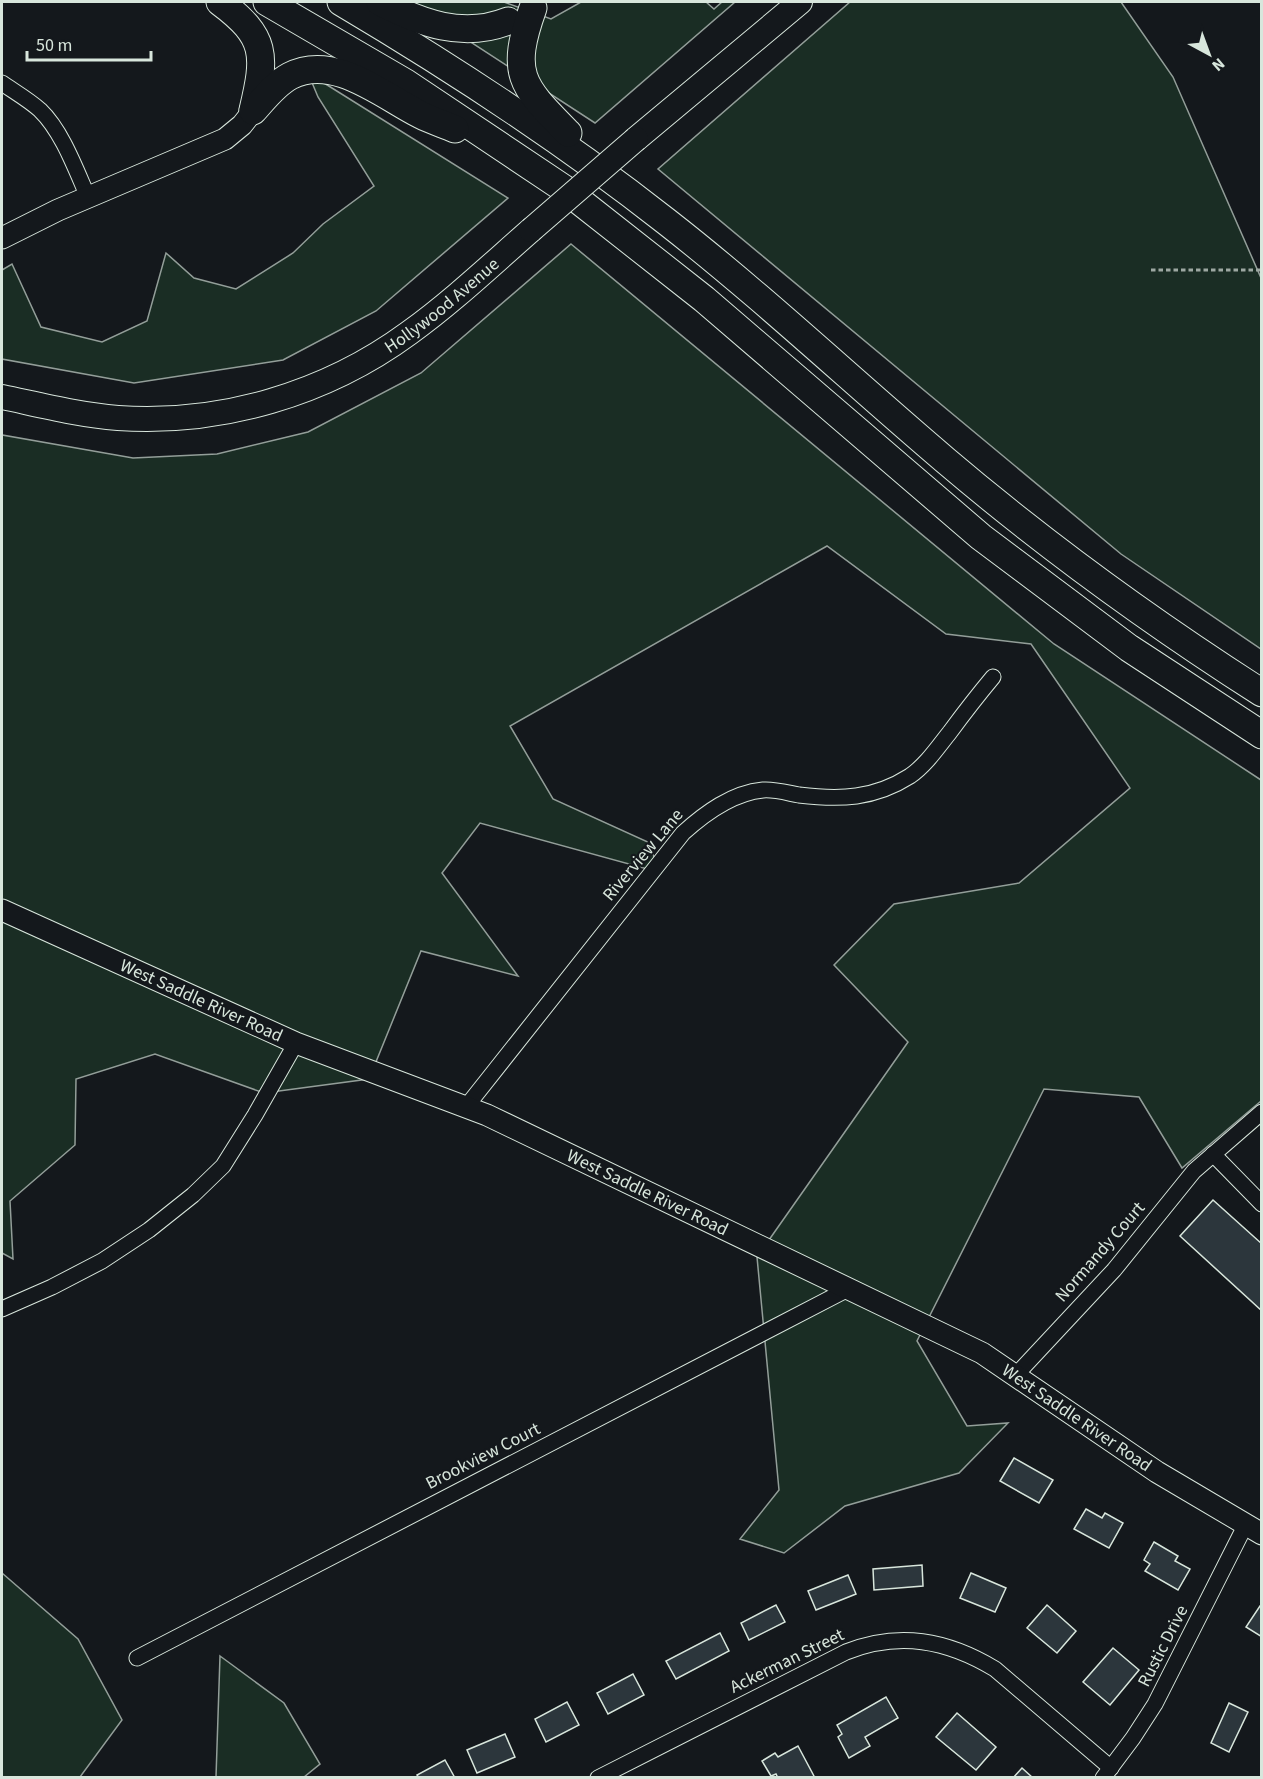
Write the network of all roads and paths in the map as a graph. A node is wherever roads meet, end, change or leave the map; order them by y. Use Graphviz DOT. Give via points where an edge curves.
graph roads {
  1 [pos="220,2"];
  2 [pos="267,2"];
  3 [pos="341,2"];
  4 [pos="380,2"];
  5 [pos="800,2"];
  6 [pos="539,5"];
  7 [pos="508,21"];
  8 [pos="2,83"];
  9 [pos="253,111"];
  10 [pos="511,152"];
  11 [pos="620,185"];
  12 [pos="88,197"];
  13 [pos="2,238"];
  14 [pos="1151,270"];
  15 [pos="1262,270"];
  16 [pos="2,397"];
  17 [pos="993,677"];
  18 [pos="1262,693"];
  19 [pos="1262,735"];
  20 [pos="2,910"];
  21 [pos="297,1042"];
  22 [pos="466,1107"];
  23 [pos="1262,1112"];
  24 [pos="1213,1154"];
  25 [pos="1262,1204"];
  26 [pos="848,1289"];
  27 [pos="2,1309"];
  28 [pos="1016,1376"];
  29 [pos="1254,1529"];
  30 [pos="137,1658"];
  31 [pos="1107,1773"];
  32 [pos="598,1778"];
  1 -- 9 [label="highway" via="248,26 258,42 262,69"];
  2 -- 10 [label="highway" via="406,83"];
  3 -- 11 [label="highway" via="479,87"];
  4 -- 7 [label="highway" via="441,27 484,28"];
  5 -- 16 [label="main road, Hollywood Avenue, bridge" via="432,315 385,350 332,378 273,401 215,414 151,419 88,415"];
  6 -- 7 [label="street"];
  6 -- 11 [label="highway" via="521,48 525,83 540,105"];
  8 -- 12 [label="street" via="33,104 51,124"];
  9 -- 10 [label="highway" via="291,76 310,70 335,72 421,115"];
  9 -- 12 [label="street" via="225,139"];
  10 -- 19 [label="highway" via="658,261 981,537 1129,648"];
  11 -- 18 [label="highway" via="724,268 1029,529 1161,627"];
  12 -- 13 [label="street"];
  14 -- 15 [label="path"];
  17 -- 22 [label="street, Riverview Lane" via="911,775 874,794 827,798 764,790 738,796 701,817 683,833"];
  20 -- 21 [label="street, West Saddle River Road"];
  21 -- 22 [label="street, West Saddle River Road"];
  21 -- 27 [label="street" via="223,1166 193,1195 102,1261"];
  22 -- 26 [label="street, West Saddle River Road"];
  23 -- 24 [label="street, Normandy Court"];
  24 -- 25 [label="street"];
  24 -- 28 [label="street, Normandy Court"];
  26 -- 28 [label="street, West Saddle River Road" via="982,1353"];
  26 -- 30 [label="street, Brookview Court"];
  28 -- 29 [label="street, West Saddle River Road" via="1157,1472"];
  29 -- 31 [label="street, Rustic Drive" via="1155,1704"];
  31 -- 32 [label="street, Ackerman Street" via="995,1669 952,1647 905,1640 879,1642 846,1652"];
}
